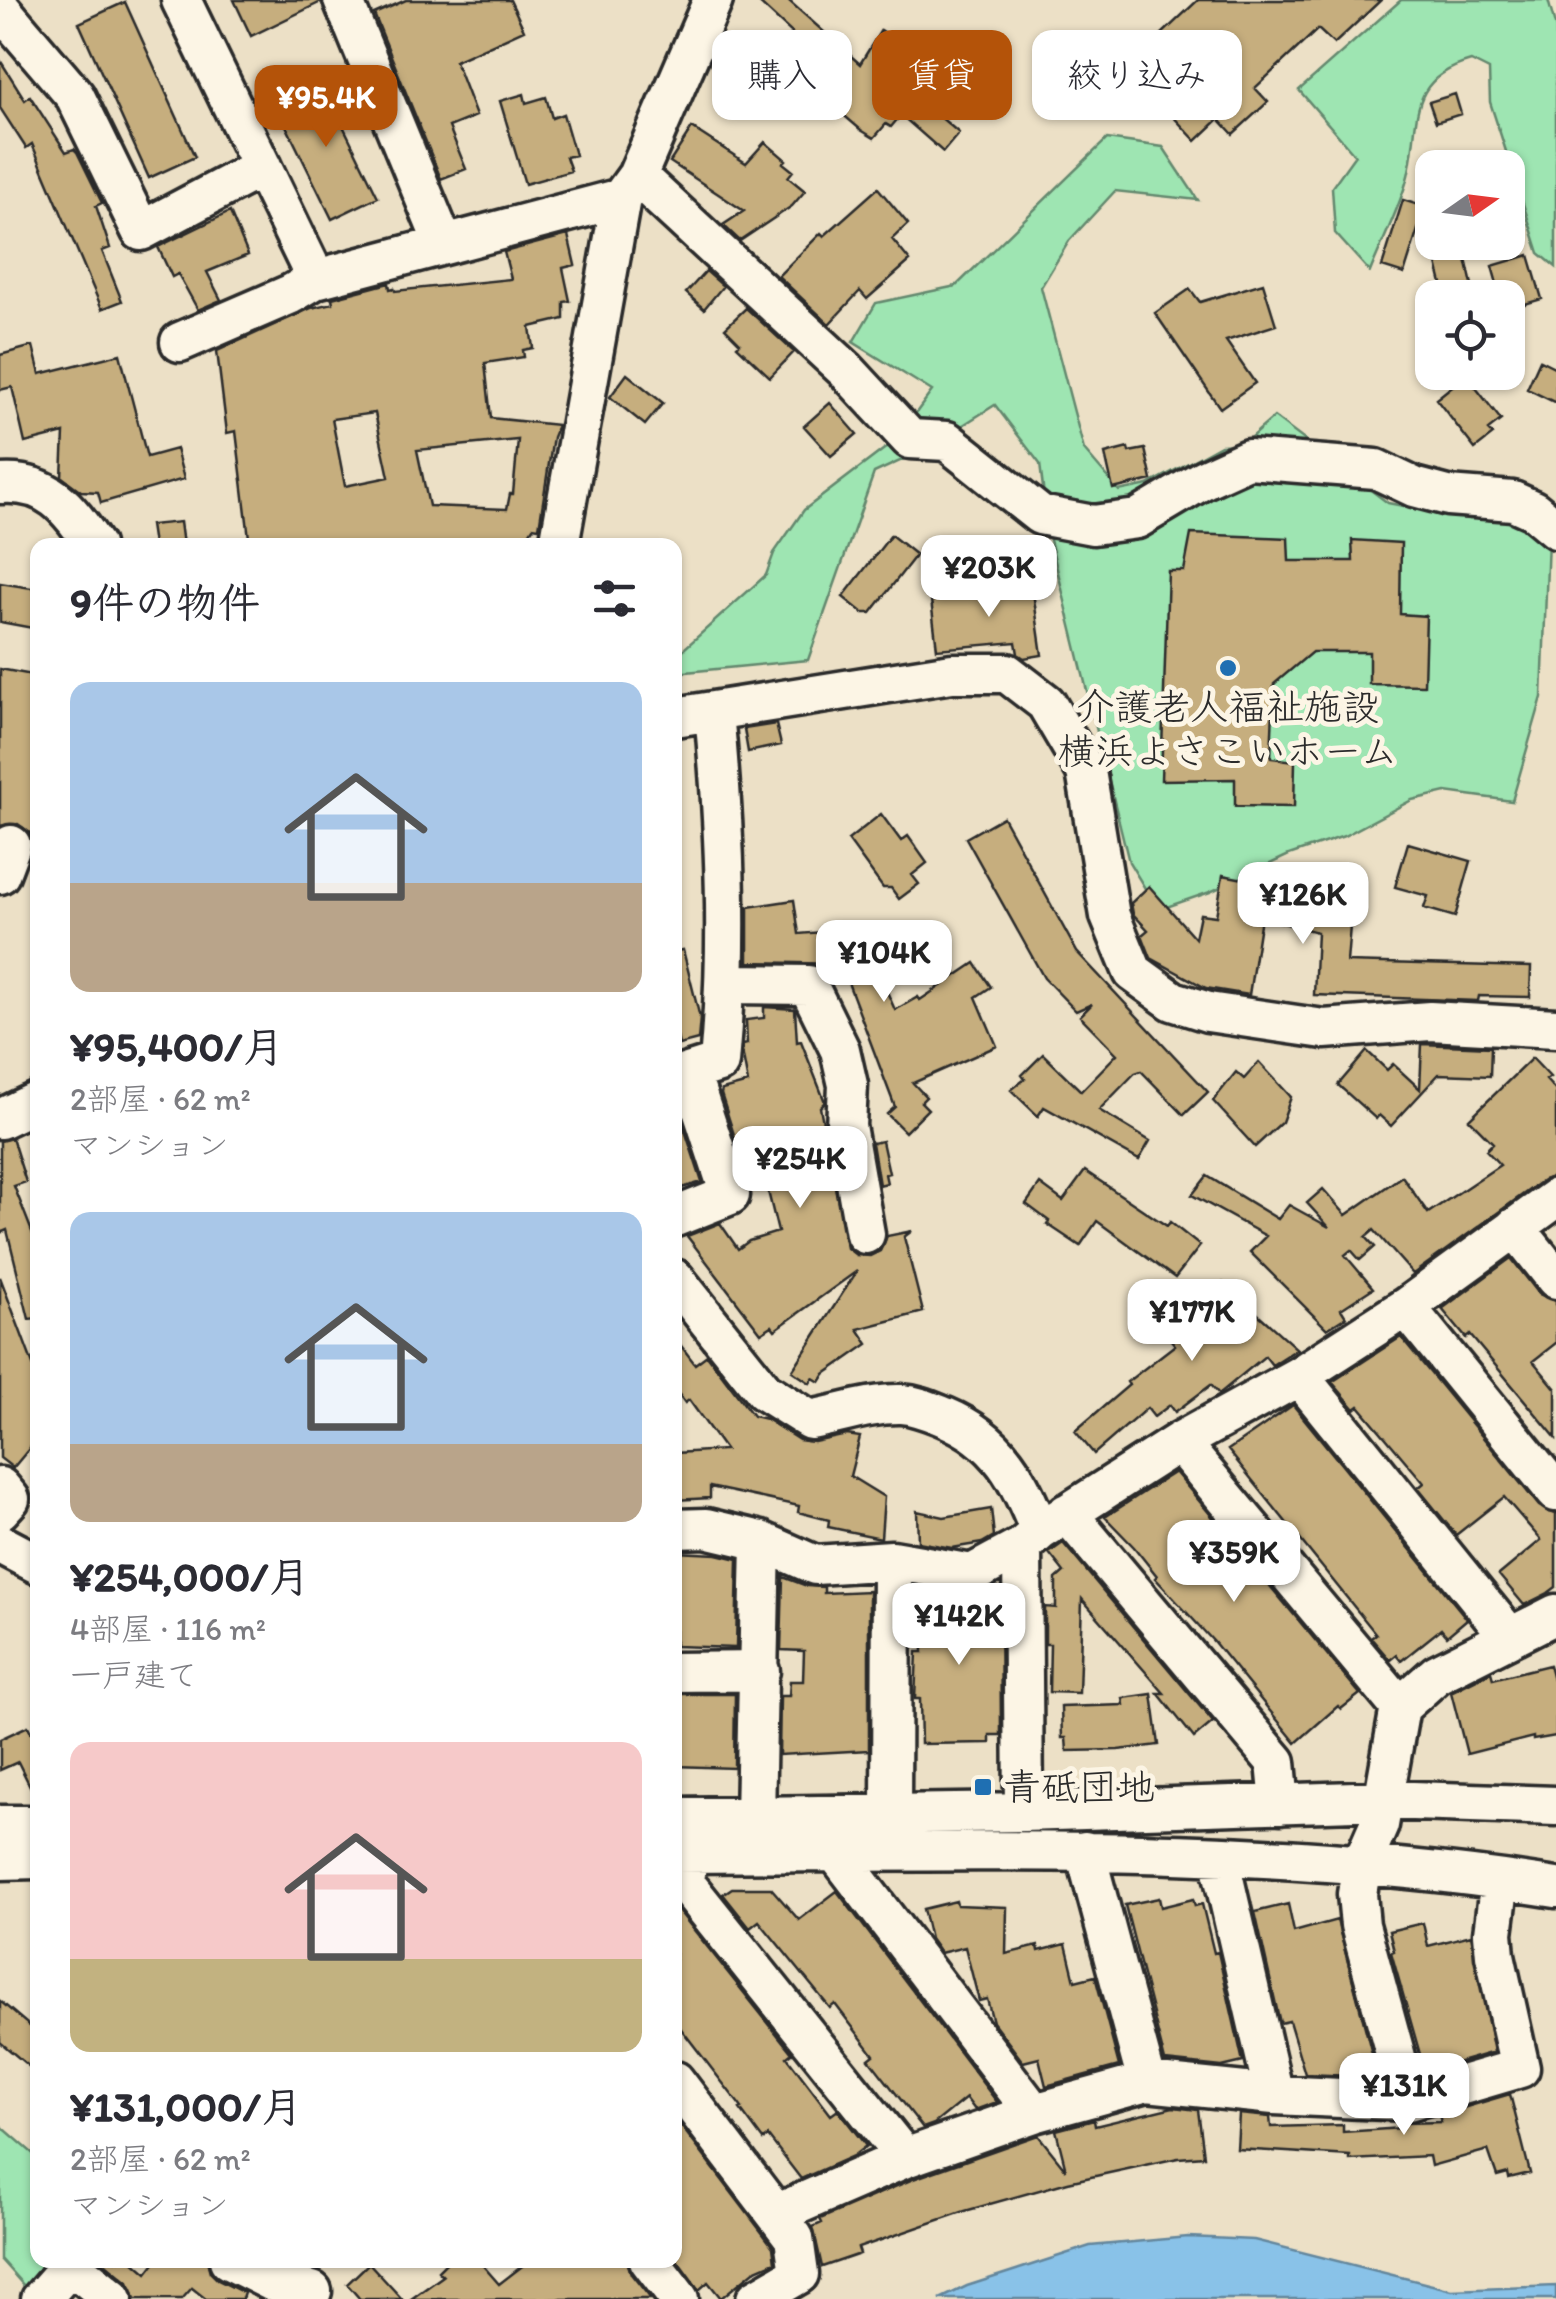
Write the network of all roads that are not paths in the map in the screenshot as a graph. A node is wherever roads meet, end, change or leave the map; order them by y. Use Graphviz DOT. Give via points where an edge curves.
graph roads {
  1 [pos="181,0"];
  2 [pos="343,0"];
  3 [pos="713,0"];
  4 [pos="0,8"];
  5 [pos="262,168"];
  6 [pos="629,187"];
  7 [pos="444,245"];
  8 [pos="316,279"];
  9 [pos="180,342"];
  10 [pos="0,484"];
  11 [pos="1556,529"];
  12 [pos="89,538"];
  13 [pos="559,538"];
  14 [pos="714,712"];
  15 [pos="682,716"];
  16 [pos="727,984"];
  17 [pos="1556,1028"];
  18 [pos="682,1075"];
  19 [pos="30,1105"];
  20 [pos="0,1119"];
  21 [pos="1556,1198"];
  22 [pos="682,1214"];
  23 [pos="1515,1228"];
  24 [pos="865,1234"];
  25 [pos="1556,1279"];
  26 [pos="682,1287"];
  27 [pos="1406,1308"];
  28 [pos="1299,1376"];
  29 [pos="1178,1442"];
  30 [pos="0,1487"];
  31 [pos="1556,1492"];
  32 [pos="0,1510"];
  33 [pos="682,1529"];
  34 [pos="1043,1530"];
  35 [pos="761,1540"];
  36 [pos="0,1544"];
  37 [pos="30,1560"];
  38 [pos="892,1560"];
  39 [pos="1556,1614"];
  40 [pos="1510,1636"];
  41 [pos="682,1672"];
  42 [pos="760,1672"];
  43 [pos="1400,1707"];
  44 [pos="1384,1800"];
  45 [pos="1280,1804"];
  46 [pos="1556,1806"];
  47 [pos="1024,1812"];
  48 [pos="891,1813"];
  49 [pos="755,1816"];
  50 [pos="682,1817"];
  51 [pos="0,1825"];
  52 [pos="30,1825"];
  53 [pos="834,1850"];
  54 [pos="1085,1851"];
  55 [pos="682,1853"];
  56 [pos="1219,1858"];
  57 [pos="0,1860"];
  58 [pos="30,1860"];
  59 [pos="682,1860"];
  60 [pos="1362,1864"];
  61 [pos="1500,1880"];
  62 [pos="1556,1888"];
  63 [pos="1147,2082"];
  64 [pos="682,2090"];
  65 [pos="1274,2095"];
  66 [pos="1408,2101"];
  67 [pos="1034,2113"];
  68 [pos="905,2158"];
  69 [pos="776,2214"];
  70 [pos="69,2268"];
  71 [pos="79,2268"];
  72 [pos="258,2268"];
  73 [pos="655,2268"];
  74 [pos="298,2279"];
  75 [pos="41,2299"];
  76 [pos="113,2299"];
  77 [pos="680,2299"];
  78 [pos="756,2299"];
  1 -- 5 [label="street"];
  2 -- 7 [label="street"];
  3 -- 6 [label="street"];
  4 -- 5 [label="street" via="75,96 142,232"];
  5 -- 8 [label="street"];
  6 -- 7 [label="street"];
  6 -- 11 [label="street" via="846,370 910,440 947,441 1040,515 1093,525 1137,519 1248,459 1376,469 1448,496 1513,501"];
  6 -- 13 [label="street"];
  7 -- 8 [label="street"];
  8 -- 9 [label="street"];
  10 -- 12 [label="street" via="41,488"];
  14 -- 15 [label="street"];
  14 -- 16 [label="street" via="726,845"];
  14 -- 17 [label="street" via="952,672 1007,673 1046,703 1086,771 1110,916 1133,972 1174,1001 1324,1028 1430,1021"];
  16 -- 18 [label="street" via="719,1063"];
  16 -- 24 [label="street" via="808,984 840,1050 848,1085 846,1126"];
  18 -- 22 [label="street" via="730,1194"];
  19 -- 20 [label="street"];
  21 -- 23 [label="street"];
  23 -- 25 [label="street"];
  23 -- 27 [label="street"];
  26 -- 34 [label="street" via="764,1391 810,1420 918,1406 984,1438 1002,1456"];
  27 -- 28 [label="street"];
  27 -- 31 [label="street"];
  28 -- 29 [label="street"];
  28 -- 40 [label="street"];
  29 -- 34 [label="street"];
  29 -- 43 [label="street"];
  30 -- 32 [label="street" via="10,1498"];
  33 -- 35 [label="street"];
  34 -- 38 [label="street" via="972,1574"];
  34 -- 45 [label="street" via="1276,1762"];
  34 -- 47 [label="street"];
  35 -- 38 [label="street" via="815,1564"];
  35 -- 42 [label="street"];
  36 -- 37 [label="street"];
  38 -- 48 [label="street"];
  39 -- 40 [label="street"];
  40 -- 43 [label="street" via="1436,1674"];
  41 -- 42 [label="street"];
  42 -- 49 [label="street"];
  43 -- 44 [label="street"];
  44 -- 45 [label="street"];
  44 -- 46 [label="street"];
  44 -- 60 [label="street"];
  45 -- 47 [label="street"];
  47 -- 48 [label="street"];
  48 -- 49 [label="street"];
  49 -- 50 [label="street"];
  51 -- 52 [label="street"];
  53 -- 54 [label="street"];
  53 -- 55 [label="street"];
  53 -- 67 [label="street"];
  54 -- 56 [label="street"];
  54 -- 63 [label="street"];
  56 -- 60 [label="street"];
  56 -- 65 [label="street"];
  57 -- 58 [label="street"];
  59 -- 68 [label="street" via="685,1883"];
  60 -- 61 [label="street"];
  60 -- 66 [label="street" via="1356,1894 1360,1925"];
  61 -- 62 [label="street"];
  61 -- 66 [label="street" via="1494,1944 1520,2068"];
  63 -- 65 [label="street"];
  63 -- 67 [label="street"];
  64 -- 69 [label="street"];
  65 -- 66 [label="street"];
  67 -- 68 [label="street"];
  68 -- 69 [label="street"];
  69 -- 78 [label="street" via="794,2238 799,2274"];
  70 -- 75 [label="street"];
  71 -- 76 [label="street"];
  72 -- 74 [label="street"];
  73 -- 77 [label="street"];
}
